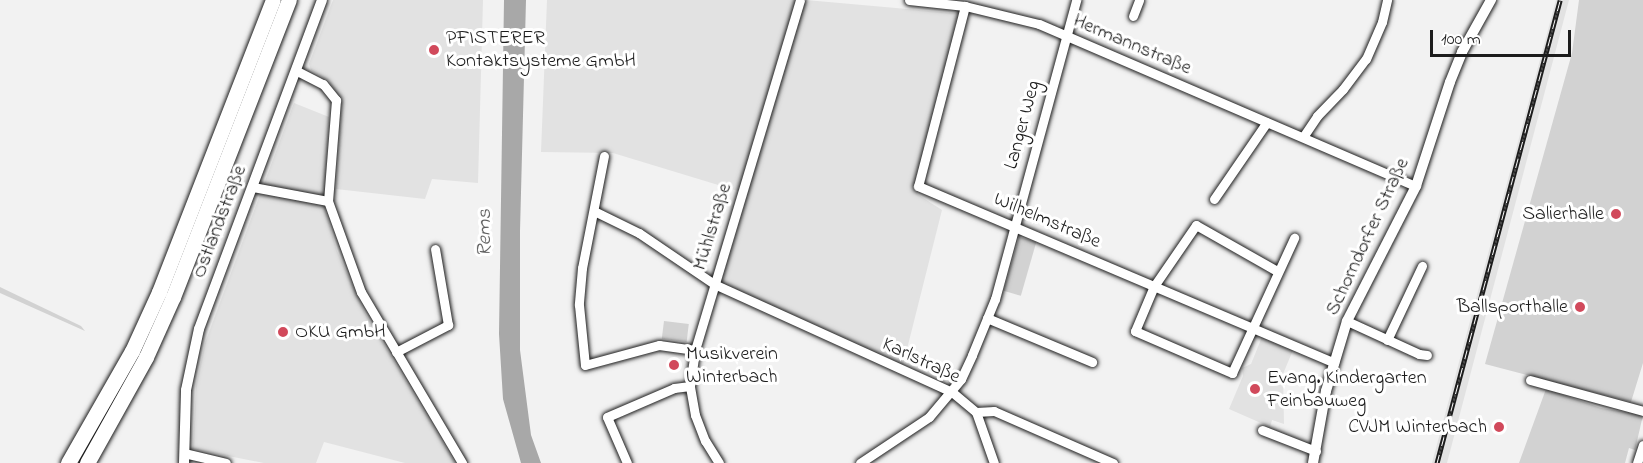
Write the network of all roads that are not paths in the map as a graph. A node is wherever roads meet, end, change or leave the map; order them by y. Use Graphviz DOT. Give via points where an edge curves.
graph roads {
  1 [pos="273,0"];
  2 [pos="289,0"];
  3 [pos="322,0"];
  4 [pos="800,0"];
  5 [pos="909,0"];
  6 [pos="1076,0"];
  7 [pos="1139,0"];
  8 [pos="1387,0"];
  9 [pos="1491,0"];
  10 [pos="965,6"];
  11 [pos="1133,16"];
  12 [pos="1066,37"];
  13 [pos="297,71"];
  14 [pos="1267,122"];
  15 [pos="1303,137"];
  16 [pos="604,156"];
  17 [pos="1416,186"];
  18 [pos="253,187"];
  19 [pos="1214,199"];
  20 [pos="328,201"];
  21 [pos="594,211"];
  22 [pos="1014,227"];
  23 [pos="1294,238"];
  24 [pos="435,249"];
  25 [pos="1422,266"];
  26 [pos="1277,271"];
  27 [pos="714,285"];
  28 [pos="1154,286"];
  29 [pos="987,318"];
  30 [pos="1347,321"];
  31 [pos="1253,329"];
  32 [pos="1387,340"];
  33 [pos="694,350"];
  34 [pos="396,352"];
  35 [pos="1427,355"];
  36 [pos="1092,362"];
  37 [pos="1334,363"];
  38 [pos="1530,380"];
  39 [pos="690,386"];
  40 [pos="951,392"];
  41 [pos="1643,411"];
  42 [pos="976,412"];
  43 [pos="1262,430"];
  44 [pos="1643,445"];
  45 [pos="1316,451"];
  46 [pos="184,458"];
  47 [pos="69,463"];
  48 [pos="87,463"];
  49 [pos="226,463"];
  50 [pos="462,463"];
  51 [pos="627,463"];
  52 [pos="719,463"];
  53 [pos="860,463"];
  54 [pos="994,463"];
  55 [pos="1113,463"];
  56 [pos="1313,463"];
  57 [pos="1637,463"];
  1 -- 47 [label="highway" via="159,292 132,351"];
  2 -- 48 [label="highway" via="173,297 141,366"];
  3 -- 13 [label="street, Ostlandstraße"];
  4 -- 27 [label="street, Mühlstraße"];
  5 -- 10 [label="street, Hermannstraße"];
  6 -- 12 [label="street, Langer Weg"];
  7 -- 11 [label="street"];
  8 -- 15 [label="street" via="1382,22 1365,59"];
  9 -- 17 [label="street, Schorndorfer Straße" via="1462,52"];
  10 -- 12 [label="street, Hermannstraße" via="1039,24"];
  10 -- 22 [label="street, Wilhelmstraße" via="918,186"];
  12 -- 14 [label="street, Hermannstraße"];
  12 -- 22 [label="street, Langer Weg"];
  13 -- 18 [label="street, Ostlandstraße"];
  13 -- 20 [label="street" via="323,84 336,100"];
  14 -- 15 [label="street, Hermannstraße"];
  14 -- 19 [label="street"];
  15 -- 17 [label="street, Hermannstraße"];
  16 -- 21 [label="street"];
  17 -- 30 [label="street, Schorndorfer Straße"];
  18 -- 20 [label="street"];
  18 -- 46 [label="street, Ostlandstraße" via="194,346 185,402"];
  20 -- 34 [label="street" via="361,292"];
  21 -- 27 [label="street, Karlstraße" via="639,233"];
  21 -- 33 [label="street" via="579,305 585,365 659,345"];
  22 -- 28 [label="street, Wilhelmstraße"];
  22 -- 29 [label="street, Langer Weg"];
  23 -- 26 [label="street"];
  24 -- 34 [label="street" via="448,325"];
  25 -- 32 [label="street"];
  26 -- 28 [label="street" via="1196,225"];
  26 -- 31 [label="street"];
  27 -- 33 [label="street, Mühlstraße"];
  27 -- 40 [label="street, Karlstraße"];
  28 -- 31 [label="street, Wilhelmstraße"];
  28 -- 31 [label="street" via="1135,331 1232,372"];
  29 -- 36 [label="street"];
  29 -- 40 [label="street, Langer Weg"];
  30 -- 32 [label="street"];
  30 -- 37 [label="street, Schorndorfer Straße"];
  31 -- 37 [label="street, Wilhelmstraße"];
  32 -- 35 [label="street"];
  33 -- 39 [label="street, Mühlstraße"];
  34 -- 50 [label="street"];
  37 -- 45 [label="street, Schorndorfer Straße"];
  38 -- 41 [label="street"];
  39 -- 51 [label="street" via="674,388 607,417"];
  39 -- 52 [label="street, Mühlstraße" via="695,415"];
  40 -- 42 [label="street, Karlstraße"];
  40 -- 53 [label="street, Langer Weg" via="929,417"];
  42 -- 54 [label="street"];
  42 -- 55 [label="street" via="994,411"];
  43 -- 45 [label="street"];
  44 -- 57 [label="street"];
  45 -- 56 [label="street, Schorndorfer Straße"];
  46 -- 49 [label="street"];
}
